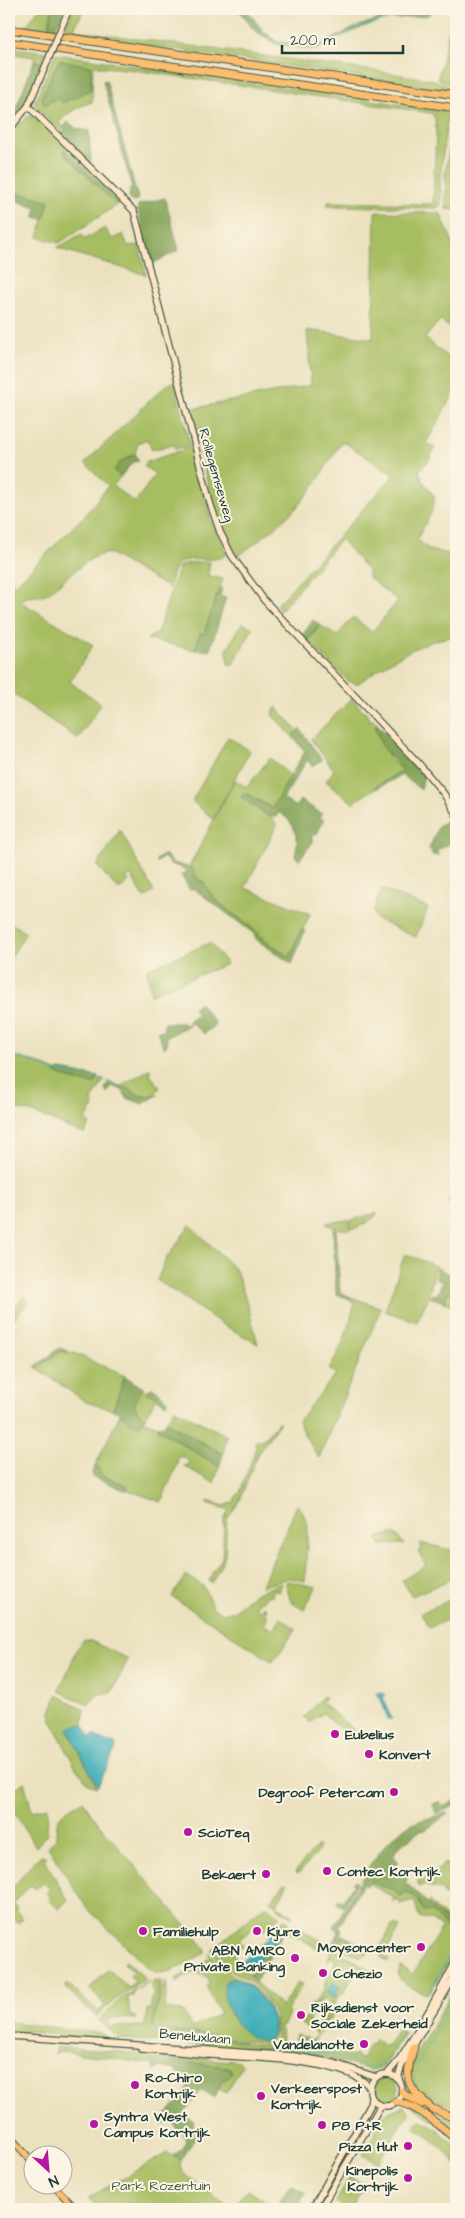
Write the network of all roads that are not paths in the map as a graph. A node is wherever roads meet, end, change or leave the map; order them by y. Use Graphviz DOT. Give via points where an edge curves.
graph roads {
  1 [pos="69,9"];
  2 [pos="9,29"];
  3 [pos="9,42"];
  4 [pos="456,95"];
  5 [pos="28,106"];
  6 [pos="456,108"];
  7 [pos="9,130"];
  8 [pos="456,814"];
  9 [pos="456,1961"];
  10 [pos="456,1974"];
  11 [pos="9,2037"];
  12 [pos="414,2047"];
  13 [pos="386,2074"];
  14 [pos="376,2077"];
  15 [pos="400,2081"];
  16 [pos="370,2088"];
  17 [pos="402,2091"];
  18 [pos="371,2097"];
  19 [pos="396,2102"];
  20 [pos="381,2106"];
  21 [pos="434,2110"];
  22 [pos="456,2118"];
  23 [pos="9,2136"];
  24 [pos="456,2140"];
  25 [pos="22,2150"];
  26 [pos="64,2196"];
  27 [pos="76,2209"];
  28 [pos="312,2209"];
  29 [pos="320,2209"];
  1 -- 5 [label="main road, bridge"];
  2 -- 4 [label="highway"];
  3 -- 6 [label="highway"];
  5 -- 7 [label="main road"];
  5 -- 8 [label="main road, Rollegemseweg" via="134,211 210,502 232,556 264,600 420,765"];
  9 -- 13 [label="main road" via="401,2057"];
  10 -- 12 [label="main road"];
  11 -- 14 [label="main road, Beneluxlaan" via="294,2056 334,2063"];
  11 -- 16 [label="main road, Beneluxlaan" via="292,2061 338,2071"];
  12 -- 15 [label="main road" via="399,2072"];
  12 -- 21 [label="highway" via="408,2068 409,2081 416,2095"];
  13 -- 14 [label="main road"];
  13 -- 15 [label="main road"];
  14 -- 16 [label="main road"];
  15 -- 17 [label="main road"];
  16 -- 18 [label="main road"];
  17 -- 19 [label="main road"];
  17 -- 21 [label="highway"];
  18 -- 20 [label="main road"];
  18 -- 28 [label="main road" via="370,2106"];
  19 -- 20 [label="main road"];
  19 -- 24 [label="highway" via="433,2121"];
  20 -- 29 [label="main road"];
  21 -- 22 [label="highway"];
  23 -- 25 [label="main road"];
  26 -- 27 [label="main road"];
}
